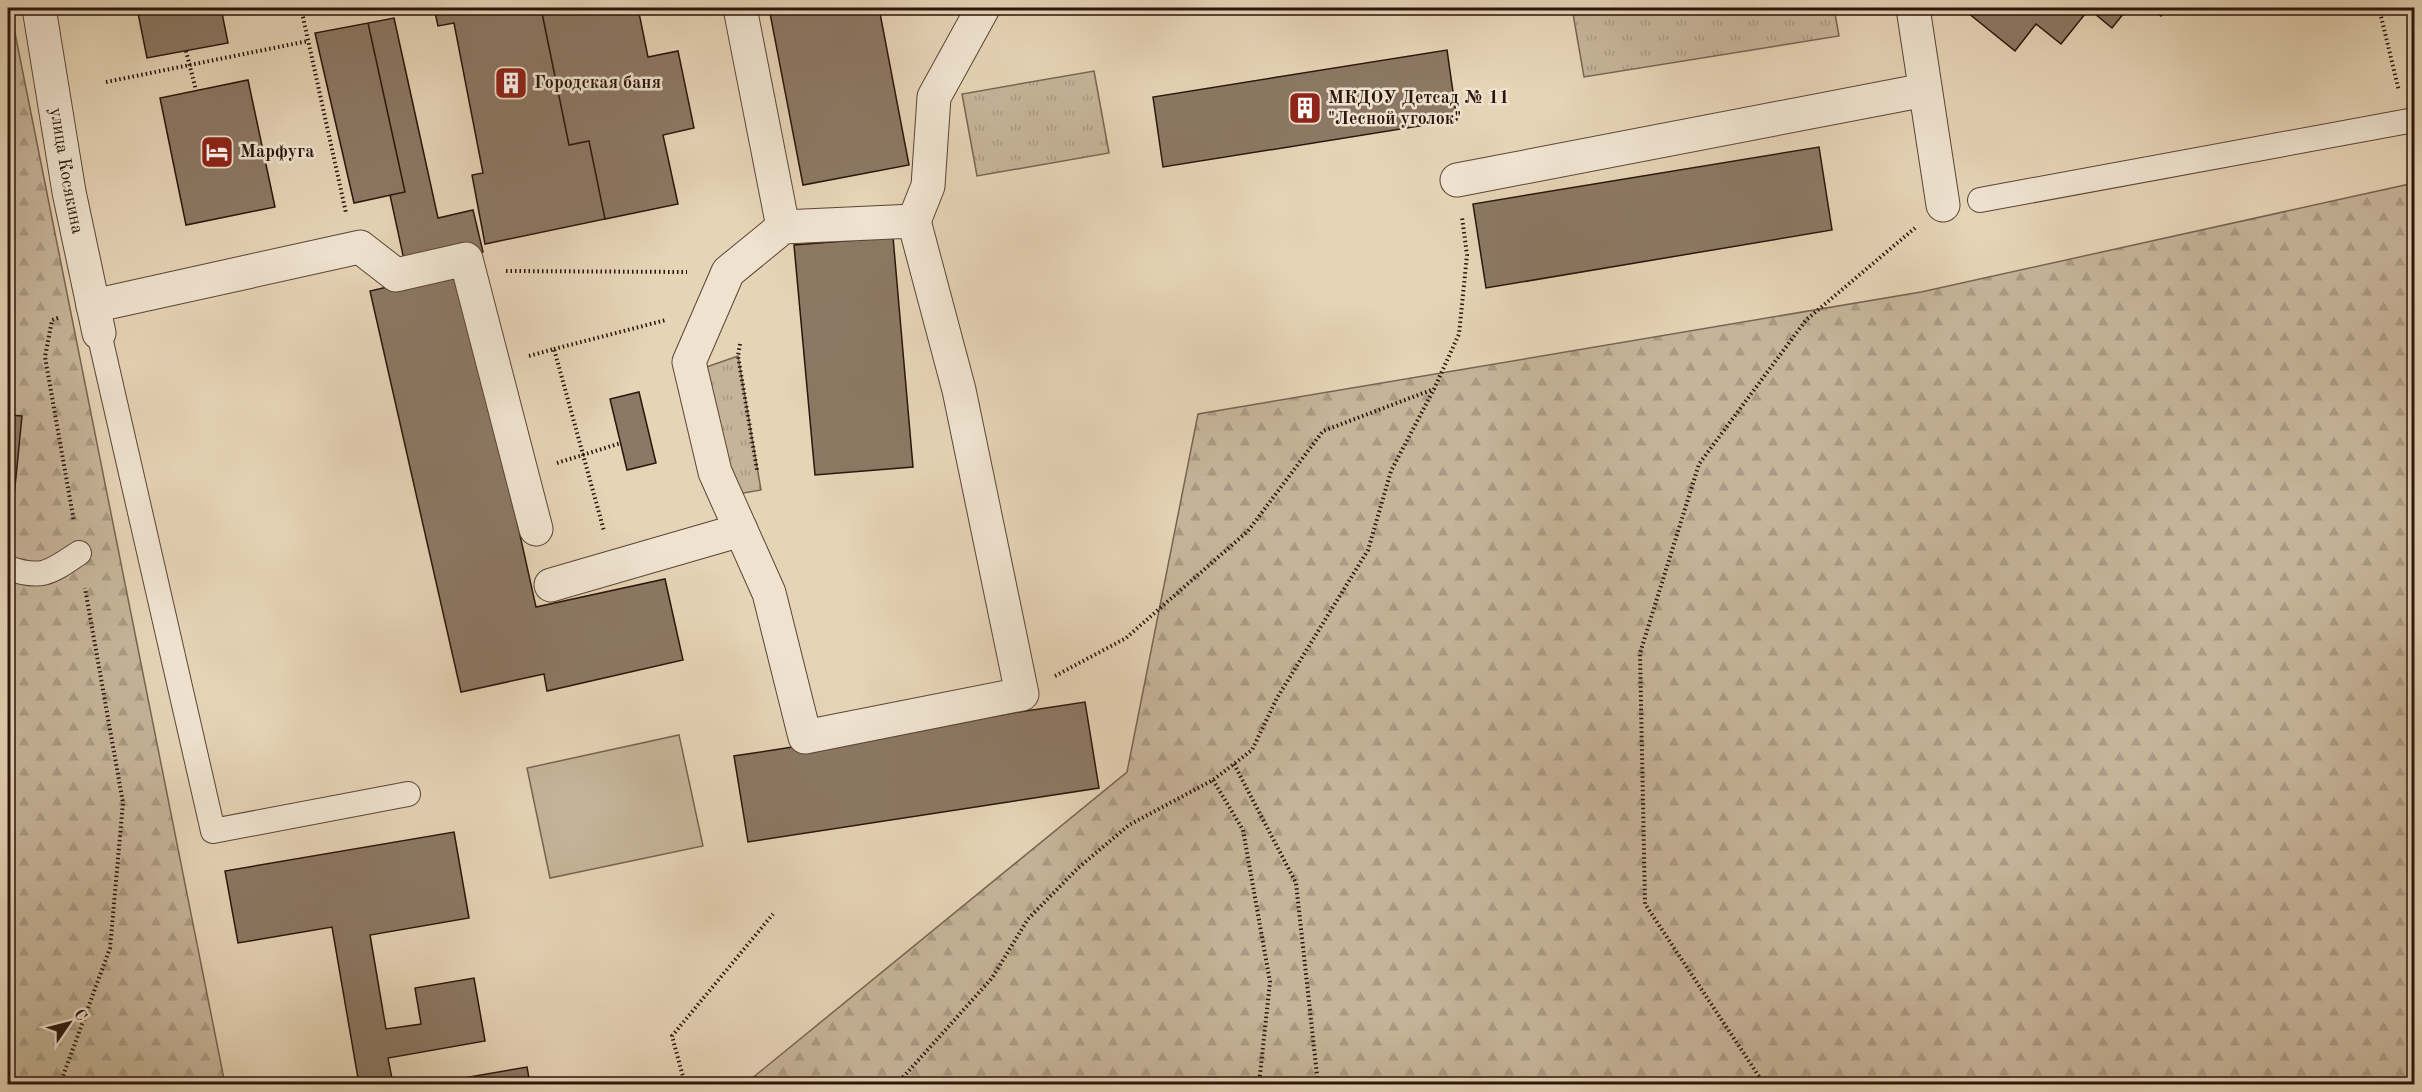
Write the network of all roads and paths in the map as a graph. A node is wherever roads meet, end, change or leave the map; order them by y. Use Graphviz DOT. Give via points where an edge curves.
graph roads {
  1 [pos="39,8"];
  2 [pos="301,8"];
  3 [pos="740,8"];
  4 [pos="983,8"];
  5 [pos="1913,8"];
  6 [pos="2379,8"];
  7 [pos="308,40"];
  8 [pos="186,51"];
  9 [pos="190,64"];
  10 [pos="106,82"];
  11 [pos="196,90"];
  12 [pos="1925,90"];
  13 [pos="2411,121"];
  14 [pos="1457,180"];
  15 [pos="1980,200"];
  16 [pos="1943,205"];
  17 [pos="914,221"];
  18 [pos="783,226"];
  19 [pos="360,247"];
  20 [pos="469,271"];
  21 [pos="728,272"];
  22 [pos="712,308"];
  23 [pos="96,319"];
  24 [pos="52,320"];
  25 [pos="742,334"];
  26 [pos="554,349"];
  27 [pos="522,358"];
  28 [pos="1434,389"];
  29 [pos="621,443"];
  30 [pos="582,455"];
  31 [pos="552,464"];
  32 [pos="759,478"];
  33 [pos="536,529"];
  34 [pos="741,530"];
  35 [pos="79,553"];
  36 [pos="614,567"];
  37 [pos="8,568"];
  38 [pos="551,585"];
  39 [pos="1022,694"];
  40 [pos="1234,764"];
  41 [pos="1213,780"];
  42 [pos="408,794"];
  43 [pos="773,914"];
  44 [pos="60,1084"];
  45 [pos="685,1084"];
  46 [pos="897,1084"];
  47 [pos="1258,1084"];
  48 [pos="1318,1084"];
  49 [pos="1764,1084"];
  1 -- 23 [label="street, улица Косякина" via="69,192"];
  2 -- 7 [label="path"];
  3 -- 18 [label="street"];
  4 -- 17 [label="street" via="934,97 928,186"];
  5 -- 12 [label="street"];
  6 -- 13 [label="path"];
  7 -- 9 [label="path"];
  7 -- 19 [label="path" via="348,223"];
  8 -- 9 [label="path"];
  9 -- 10 [label="path"];
  9 -- 11 [label="path"];
  12 -- 14 [label="street"];
  12 -- 16 [label="street"];
  13 -- 15 [label="lane"];
  14 -- 28 [label="path" via="1467,255 1459,334"];
  16 -- 49 [label="path" via="1806,320 1699,464 1640,653 1645,904"];
  17 -- 18 [label="street"];
  17 -- 39 [label="street" via="960,390"];
  18 -- 21 [label="street"];
  19 -- 20 [label="street" via="396,275 466,259"];
  19 -- 23 [label="street"];
  20 -- 21 [label="path"];
  20 -- 33 [label="street"];
  21 -- 22 [label="street"];
  22 -- 26 [label="path"];
  22 -- 34 [label="street" via="689,362 715,472"];
  23 -- 42 [label="lane" via="213,831"];
  24 -- 35 [label="path" via="45,357"];
  25 -- 32 [label="path" via="738,356"];
  26 -- 27 [label="path"];
  26 -- 30 [label="path"];
  28 -- 39 [label="path" via="1323,431 1248,531 1126,638"];
  28 -- 40 [label="path" via="1391,471 1368,550 1277,698 1251,750"];
  29 -- 30 [label="path"];
  30 -- 31 [label="path"];
  30 -- 36 [label="path"];
  34 -- 36 [label="street"];
  34 -- 39 [label="street" via="769,592 805,737"];
  35 -- 37 [label="lane" via="49,573 23,574"];
  35 -- 44 [label="path" via="123,803 110,948"];
  36 -- 38 [label="street"];
  40 -- 41 [label="path"];
  40 -- 48 [label="path" via="1296,883"];
  41 -- 46 [label="path" via="1129,825 1078,868 1028,919 992,978"];
  41 -- 47 [label="path" via="1243,830 1270,982"];
  43 -- 45 [label="path" via="672,1036"];
}
